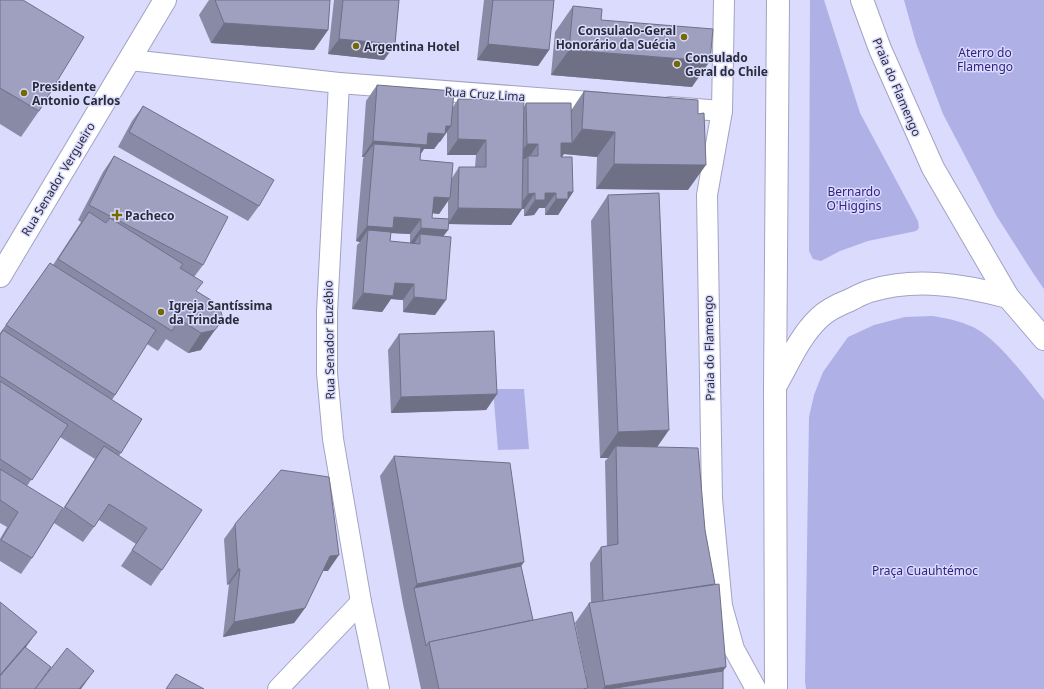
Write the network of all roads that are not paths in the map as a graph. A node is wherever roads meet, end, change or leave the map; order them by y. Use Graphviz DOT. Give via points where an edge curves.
graph roads {
  1 [pos="164,0"];
  2 [pos="724,0"];
  3 [pos="778,0"];
  4 [pos="862,0"];
  5 [pos="130,60"];
  6 [pos="339,83"];
  7 [pos="618,104"];
  8 [pos="650,106"];
  9 [pos="722,111"];
  10 [pos="0,276"];
  11 [pos="1008,297"];
  12 [pos="1044,340"];
  13 [pos="775,388"];
  14 [pos="361,602"];
  15 [pos="278,689"];
  16 [pos="380,689"];
  17 [pos="756,689"];
  18 [pos="776,689"];
  1 -- 5 [label="main road, Rua Senador Vergueiro"];
  2 -- 9 [label="street, Praia do Flamengo"];
  3 -- 13 [label="main road"];
  4 -- 11 [label="main road, Praia do Flamengo" via="880,49 933,168"];
  5 -- 6 [label="street, Rua Cruz Lima"];
  5 -- 10 [label="main road, Rua Senador Vergueiro"];
  6 -- 7 [label="street, Rua Cruz Lima"];
  6 -- 14 [label="street, Rua Senador Euzébio" via="327,312 327,373 333,439"];
  8 -- 9 [label="street"];
  9 -- 17 [label="street, Praia do Flamengo" via="707,195 712,499 722,606 734,649"];
  11 -- 12 [label="main road, Praia do Flamengo"];
  11 -- 13 [label="main road" via="941,283 905,284 869,291 819,318 802,338"];
  13 -- 18 [label="main road"];
  14 -- 15 [label="street"];
  14 -- 16 [label="street, Rua Senador Euzébio"];
}
